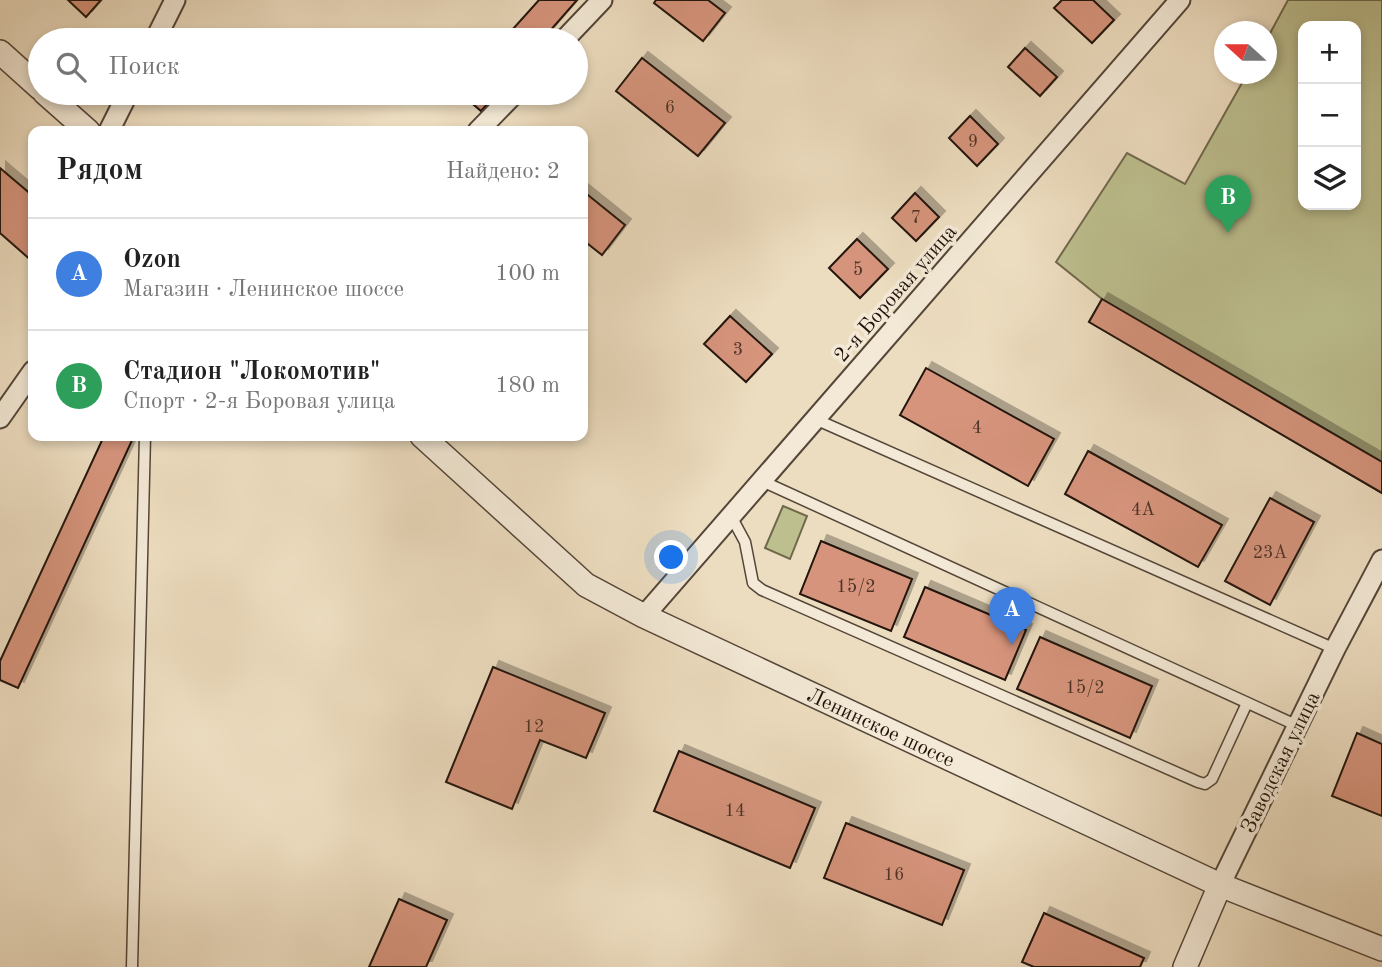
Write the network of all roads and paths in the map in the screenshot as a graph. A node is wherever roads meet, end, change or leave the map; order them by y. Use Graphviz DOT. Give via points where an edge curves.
graph roads {
  1 [pos="175,0"];
  2 [pos="602,0"];
  3 [pos="1180,0"];
  4 [pos="161,28"];
  5 [pos="575,28"];
  6 [pos="0,52"];
  7 [pos="28,78"];
  8 [pos="59,105"];
  9 [pos="122,105"];
  10 [pos="503,105"];
  11 [pos="82,126"];
  12 [pos="112,126"];
  13 [pos="483,126"];
  14 [pos="28,378"];
  15 [pos="0,418"];
  16 [pos="816,419"];
  17 [pos="145,441"];
  18 [pos="428,441"];
  19 [pos="762,481"];
  20 [pos="731,516"];
  21 [pos="1382,560"];
  22 [pos="644,617"];
  23 [pos="1335,649"];
  24 [pos="1247,703"];
  25 [pos="1298,726"];
  26 [pos="1220,885"];
  27 [pos="1382,949"];
  28 [pos="132,967"];
  29 [pos="1185,967"];
  1 -- 4 [label="street"];
  2 -- 5 [label="street"];
  3 -- 16 [label="street, 2-я Боровая улица"];
  6 -- 7 [label="street"];
  8 -- 11 [label="street"];
  9 -- 12 [label="street"];
  10 -- 13 [label="street"];
  14 -- 15 [label="street"];
  16 -- 19 [label="street, 2-я Боровая улица"];
  16 -- 23 [label="lane"];
  17 -- 28 [label="lane"];
  18 -- 22 [label="street, Ленинское шоссе" via="586,585"];
  19 -- 20 [label="street, 2-я Боровая улица"];
  19 -- 24 [label="lane"];
  20 -- 22 [label="street, 2-я Боровая улица"];
  20 -- 24 [label="lane" via="745,542 753,583 762,590 1198,782 1206,784 1212,779"];
  21 -- 23 [label="street, Заводская улица"];
  22 -- 26 [label="street, Ленинское шоссе"];
  23 -- 25 [label="street, Заводская улица"];
  24 -- 25 [label="lane"];
  25 -- 26 [label="street, Заводская улица"];
  26 -- 27 [label="street, Ленинское шоссе"];
  26 -- 29 [label="street, Заводская улица"];
}
